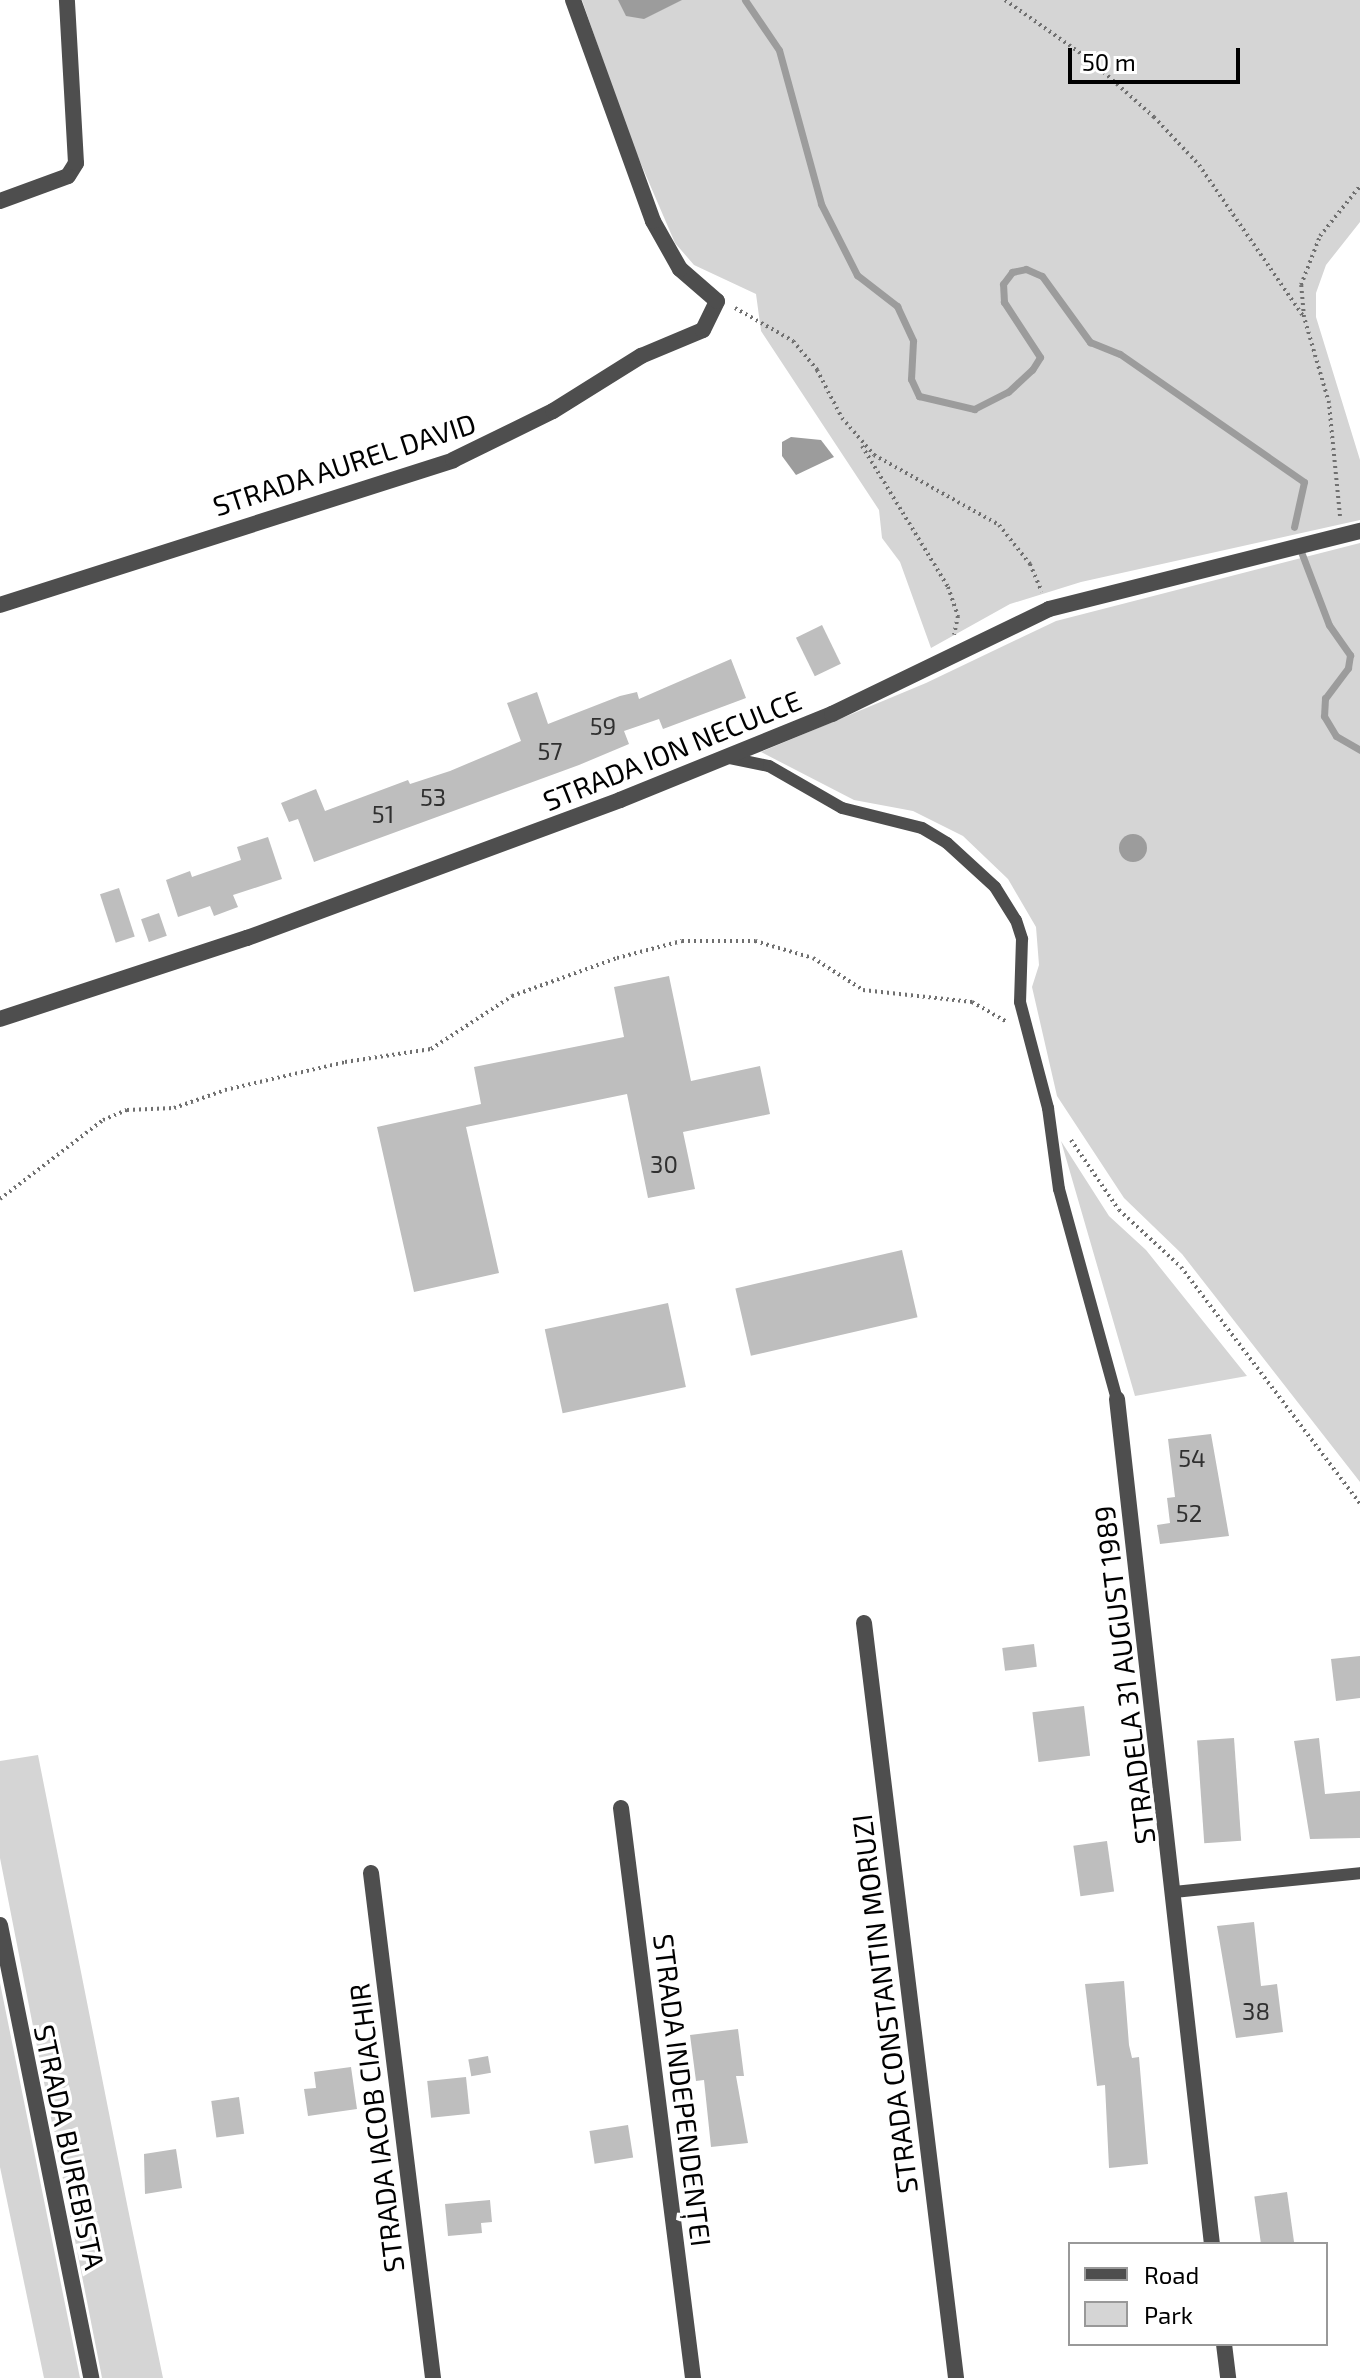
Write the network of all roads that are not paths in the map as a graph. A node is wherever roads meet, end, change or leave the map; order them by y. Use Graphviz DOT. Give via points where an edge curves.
graph roads {
  1 [pos="67,0"];
  2 [pos="573,0"];
  3 [pos="0,201"];
  4 [pos="1352,533"];
  5 [pos="0,605"];
  6 [pos="725,757"];
  7 [pos="0,1019"];
  8 [pos="1117,1399"];
  9 [pos="864,1623"];
  10 [pos="621,1808"];
  11 [pos="371,1873"];
  12 [pos="1360,1873"];
  13 [pos="1174,1892"];
  14 [pos="0,1925"];
  15 [pos="1212,2242"];
  16 [pos="1224,2346"];
  17 [pos="91,2378"];
  18 [pos="433,2378"];
  19 [pos="693,2378"];
  20 [pos="956,2378"];
  21 [pos="1228,2378"];
  1 -- 3 [label="street" via="76,163 68,176"];
  2 -- 5 [label="street, STRADA AUREL DAVID" via="653,221 680,269 717,301 703,330 641,356 553,411 453,460"];
  4 -- 6 [label="street, STRADA ION NECULCE" via="1049,609 832,714"];
  6 -- 7 [label="street, STRADA ION NECULCE" via="247,938"];
  6 -- 8 [label="lane, STRADELA 31 AUGUST 1989" via="769,766 842,808 922,828 947,843 995,887 1016,920 1022,939 1020,1002 1048,1108 1059,1189"];
  8 -- 13 [label="street, STRADELA 31 AUGUST 1989"];
  9 -- 20 [label="street, STRADA CONSTANTIN MORUZI"];
  10 -- 19 [label="street, STRADA INDEPENDENȚEI"];
  11 -- 18 [label="street, STRADA IACOB CIACHIR"];
  12 -- 13 [label="lane"];
  13 -- 15 [label="street, STRADELA 31 AUGUST 1989"];
  14 -- 17 [label="street, STRADA BUREBISTA"];
  16 -- 21 [label="street"];
}
